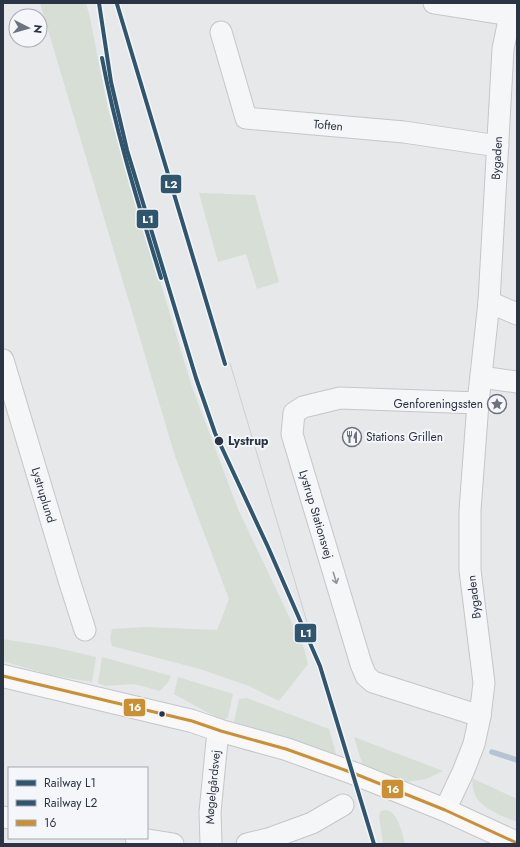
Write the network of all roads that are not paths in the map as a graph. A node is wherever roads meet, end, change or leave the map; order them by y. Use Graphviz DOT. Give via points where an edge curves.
graph roads {
  1 [pos="434,3"];
  2 [pos="512,9"];
  3 [pos="221,32"];
  4 [pos="498,146"];
  5 [pos="489,302"];
  6 [pos="517,314"];
  7 [pos="3,360"];
  8 [pos="481,377"];
  9 [pos="517,382"];
  10 [pos="478,403"];
  11 [pos="85,630"];
  12 [pos="3,676"];
  13 [pos="480,716"];
  14 [pos="221,731"];
  15 [pos="343,805"];
  16 [pos="445,810"];
  17 [pos="142,839"];
  18 [pos="517,843"];
  19 [pos="173,844"];
  20 [pos="211,844"];
  21 [pos="247,844"];
  1 -- 2 [label="street, Bygaden"];
  2 -- 4 [label="street, Bygaden" via="503,49"];
  3 -- 4 [label="street, Toften" via="246,118 404,132"];
  4 -- 5 [label="street, Bygaden"];
  5 -- 6 [label="street"];
  5 -- 8 [label="street, Bygaden"];
  7 -- 11 [label="street, Lystruplund"];
  8 -- 9 [label="street"];
  8 -- 10 [label="street, Bygaden"];
  10 -- 13 [label="street, Bygaden" via="470,510 470,570 484,683"];
  10 -- 13 [label="street, Lystrup Stationsvej, one-way" via="340,398 298,410 294,413 292,434 366,676 373,682"];
  12 -- 14 [label="street" via="192,721"];
  13 -- 16 [label="street, Bygaden" via="474,744"];
  14 -- 16 [label="street" via="294,752"];
  14 -- 20 [label="street, Møgelgårdsvej" via="217,741 210,812"];
  15 -- 21 [label="street" via="312,823"];
  16 -- 18 [label="street"];
  17 -- 19 [label="street"];
}
